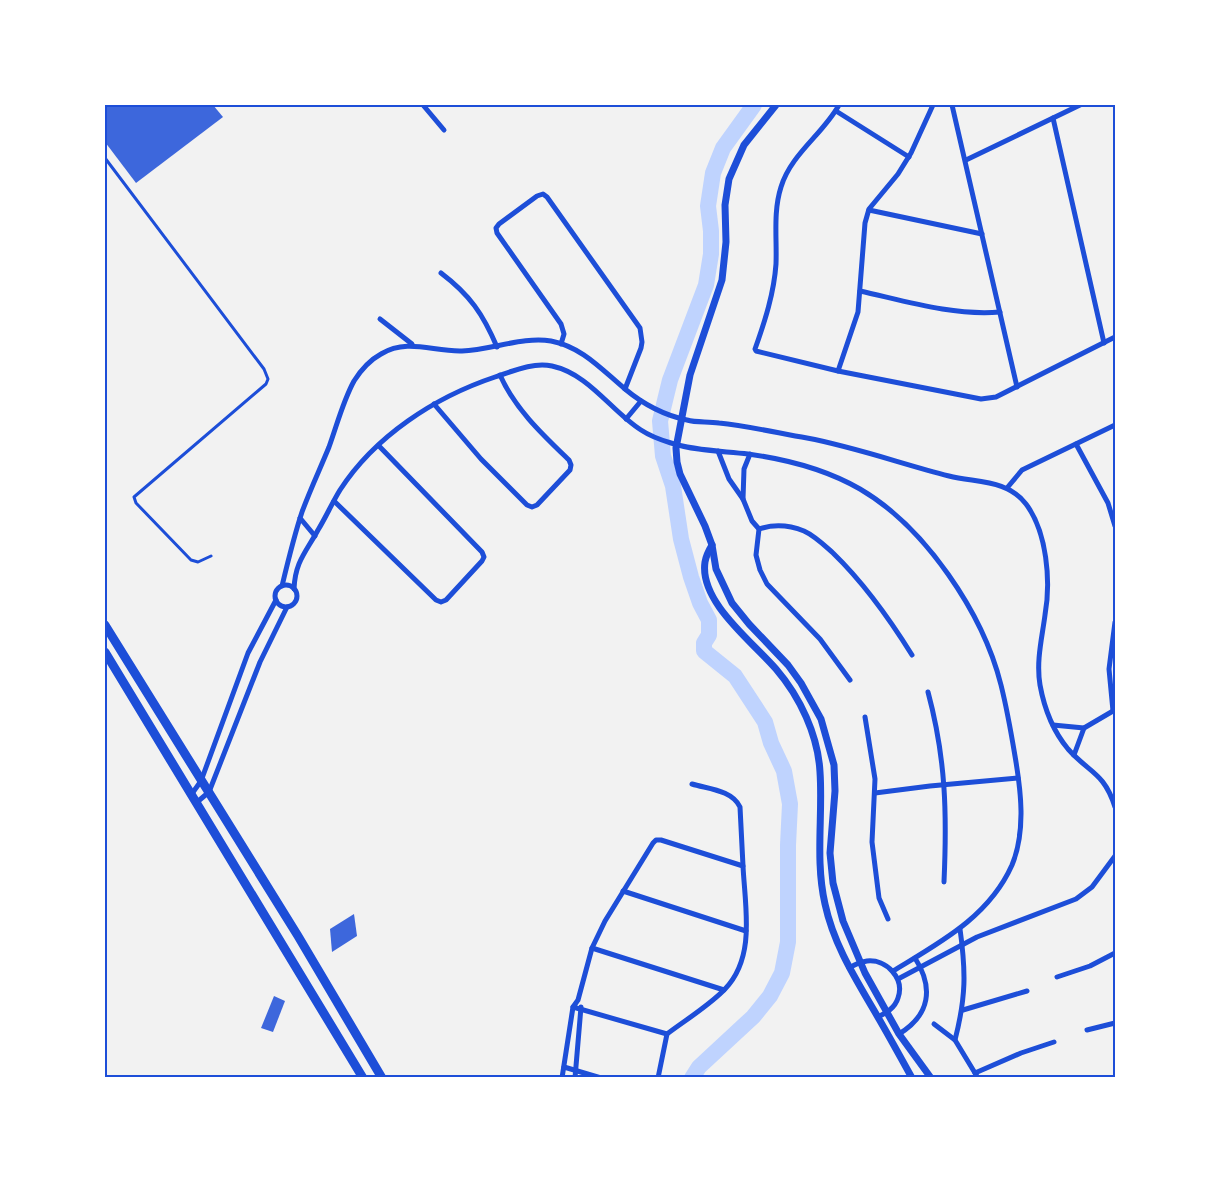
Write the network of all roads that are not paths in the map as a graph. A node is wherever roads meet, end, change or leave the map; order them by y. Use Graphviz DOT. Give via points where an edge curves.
graph roads {
  1 [pos="423,105"];
  2 [pos="776,105"];
  3 [pos="933,105"];
  4 [pos="952,105"];
  5 [pos="1080,105"];
  6 [pos="838,108"];
  7 [pos="1053,118"];
  8 [pos="444,130"];
  9 [pos="909,157"];
  10 [pos="105,158"];
  11 [pos="966,160"];
  12 [pos="869,210"];
  13 [pos="982,234"];
  14 [pos="441,273"];
  15 [pos="860,291"];
  16 [pos="1000,312"];
  17 [pos="381,319"];
  18 [pos="1115,337"];
  19 [pos="1104,343"];
  20 [pos="561,344"];
  21 [pos="414,345"];
  22 [pos="496,347"];
  23 [pos="838,371"];
  24 [pos="500,375"];
  25 [pos="1017,387"];
  26 [pos="625,389"];
  27 [pos="641,401"];
  28 [pos="434,404"];
  29 [pos="626,419"];
  30 [pos="1115,425"];
  31 [pos="1076,444"];
  32 [pos="379,446"];
  33 [pos="718,451"];
  34 [pos="750,454"];
  35 [pos="1007,488"];
  36 [pos="742,499"];
  37 [pos="334,501"];
  38 [pos="300,518"];
  39 [pos="1115,526"];
  40 [pos="759,529"];
  41 [pos="315,536"];
  42 [pos="712,545"];
  43 [pos="211,556"];
  44 [pos="282,586"];
  45 [pos="294,589"];
  46 [pos="276,600"];
  47 [pos="287,607"];
  48 [pos="1115,622"];
  49 [pos="105,625"];
  50 [pos="105,651"];
  51 [pos="912,655"];
  52 [pos="850,680"];
  53 [pos="928,692"];
  54 [pos="1114,711"];
  55 [pos="865,717"];
  56 [pos="1053,725"];
  57 [pos="1084,728"];
  58 [pos="1074,755"];
  59 [pos="1018,778"];
  60 [pos="201,781"];
  61 [pos="692,784"];
  62 [pos="945,786"];
  63 [pos="208,792"];
  64 [pos="875,793"];
  65 [pos="194,799"];
  66 [pos="1115,807"];
  67 [pos="1115,856"];
  68 [pos="743,866"];
  69 [pos="944,882"];
  70 [pos="623,891"];
  71 [pos="888,919"];
  72 [pos="960,929"];
  73 [pos="746,931"];
  74 [pos="962,945"];
  75 [pos="592,948"];
  76 [pos="1115,953"];
  77 [pos="915,958"];
  78 [pos="860,963"];
  79 [pos="849,968"];
  80 [pos="920,968"];
  81 [pos="893,971"];
  82 [pos="1057,977"];
  83 [pos="898,979"];
  84 [pos="724,990"];
  85 [pos="1028,991"];
  86 [pos="578,1000"];
  87 [pos="573,1007"];
  88 [pos="582,1009"];
  89 [pos="963,1010"];
  90 [pos="888,1012"];
  91 [pos="878,1017"];
  92 [pos="1115,1023"];
  93 [pos="934,1024"];
  94 [pos="1087,1030"];
  95 [pos="667,1034"];
  96 [pos="899,1034"];
  97 [pos="955,1040"];
  98 [pos="1054,1042"];
  99 [pos="564,1068"];
  100 [pos="575,1070"];
  101 [pos="977,1075"];
  102 [pos="363,1078"];
  103 [pos="382,1078"];
  104 [pos="562,1078"];
  105 [pos="575,1078"];
  106 [pos="601,1078"];
  107 [pos="658,1078"];
  108 [pos="912,1078"];
  109 [pos="930,1078"];
  1 -- 8 [label="street"];
  2 -- 42 [label="street" via="750,135 731,173 725,205 722,280 690,375 676,448 680,474"];
  3 -- 9 [label="street"];
  4 -- 11 [label="street"];
  5 -- 7 [label="street"];
  6 -- 9 [label="street"];
  6 -- 23 [label="street" via="796,157 781,186 773,289 755,349 758,353"];
  7 -- 11 [label="street"];
  7 -- 19 [label="street"];
  9 -- 12 [label="street"];
  10 -- 43 [label="lane" via="268,379 134,498 191,560 198,562"];
  11 -- 13 [label="street"];
  12 -- 13 [label="street"];
  12 -- 15 [label="street"];
  13 -- 16 [label="street"];
  14 -- 22 [label="street" via="476,304"];
  15 -- 16 [label="street" via="954,311"];
  15 -- 23 [label="street" via="858,312"];
  16 -- 25 [label="street"];
  17 -- 21 [label="street"];
  18 -- 19 [label="street"];
  19 -- 25 [label="street"];
  20 -- 22 [label="street" via="537,339"];
  20 -- 26 [label="street" via="581,352"];
  20 -- 26 [label="street" via="561,324 496,228 543,194 640,328 641,348"];
  21 -- 22 [label="street" via="460,351"];
  21 -- 38 [label="street" via="399,346 377,356 353,382"];
  23 -- 25 [label="street" via="972,399 996,397"];
  24 -- 28 [label="street" via="472,384"];
  24 -- 28 [label="street" via="522,412 571,465 537,505 526,505"];
  24 -- 29 [label="street" via="540,365 561,369 582,381"];
  26 -- 27 [label="street"];
  27 -- 29 [label="street"];
  27 -- 35 [label="street" via="654,410 697,422 718,422 811,439"];
  28 -- 32 [label="street"];
  29 -- 33 [label="street" via="673,444"];
  30 -- 31 [label="street"];
  31 -- 35 [label="street" via="1022,470"];
  31 -- 39 [label="street" via="1108,503"];
  32 -- 37 [label="street" via="352,474"];
  32 -- 37 [label="street" via="482,552 482,561 446,600 436,600"];
  33 -- 34 [label="street"];
  33 -- 36 [label="street"];
  34 -- 36 [label="street" via="744,469"];
  34 -- 59 [label="street" via="843,480 878,500 913,531 949,576 984,640 1001,684"];
  35 -- 56 [label="street" via="1026,503 1045,554 1048,588 1039,669"];
  36 -- 40 [label="street"];
  37 -- 41 [label="street"];
  38 -- 41 [label="street"];
  38 -- 44 [label="street"];
  40 -- 51 [label="street" via="770,525 790,527 819,541 870,593"];
  40 -- 52 [label="street" via="756,555 767,584 820,639"];
  41 -- 45 [label="street" via="299,561"];
  42 -- 78 [label="street" via="716,569 732,603 795,675 825,730 834,765 830,839 833,882"];
  42 -- 79 [label="street" via="706,556 705,574 714,596 732,624 787,684 813,737 820,770 821,882 831,926"];
  44 -- 45 [label="street"];
  44 -- 46 [label="street"];
  45 -- 47 [label="street" via="296,601"];
  46 -- 47 [label="street"];
  46 -- 60 [label="street" via="246,659"];
  47 -- 63 [label="street" via="260,662"];
  48 -- 54 [label="street" via="1109,669"];
  49 -- 60 [label="main road"];
  50 -- 65 [label="main road"];
  53 -- 62 [label="street"];
  54 -- 57 [label="street"];
  55 -- 64 [label="street"];
  56 -- 57 [label="street"];
  56 -- 58 [label="street"];
  57 -- 58 [label="street"];
  58 -- 66 [label="street" via="1105,783"];
  59 -- 62 [label="street"];
  59 -- 72 [label="street" via="1021,822 1017,852 996,894"];
  60 -- 63 [label="main road"];
  60 -- 65 [label="street"];
  61 -- 68 [label="street" via="736,799 740,807"];
  62 -- 64 [label="street"];
  62 -- 69 [label="street"];
  63 -- 65 [label="street"];
  63 -- 103 [label="main road"];
  64 -- 71 [label="street" via="872,842 879,898"];
  65 -- 102 [label="main road"];
  67 -- 74 [label="street" via="1076,899"];
  68 -- 70 [label="street" via="656,840"];
  68 -- 73 [label="street"];
  70 -- 73 [label="street"];
  70 -- 75 [label="street"];
  72 -- 74 [label="street"];
  72 -- 77 [label="street"];
  73 -- 84 [label="street" via="743,959"];
  74 -- 80 [label="street"];
  74 -- 89 [label="street"];
  75 -- 84 [label="street"];
  75 -- 86 [label="street"];
  76 -- 82 [label="street"];
  77 -- 80 [label="street"];
  77 -- 81 [label="street"];
  78 -- 79 [label="street"];
  78 -- 81 [label="street" via="876,961"];
  78 -- 90 [label="street"];
  79 -- 91 [label="street"];
  80 -- 83 [label="street"];
  80 -- 96 [label="street" via="926,985 924,1007 911,1026"];
  81 -- 83 [label="street"];
  83 -- 90 [label="street" via="898,998"];
  84 -- 95 [label="street"];
  85 -- 89 [label="street"];
  86 -- 87 [label="street"];
  86 -- 88 [label="street"];
  87 -- 88 [label="street"];
  87 -- 99 [label="street"];
  88 -- 95 [label="street"];
  88 -- 100 [label="street"];
  89 -- 97 [label="street"];
  90 -- 91 [label="street"];
  90 -- 96 [label="street"];
  91 -- 108 [label="street"];
  92 -- 94 [label="street"];
  93 -- 97 [label="street"];
  95 -- 107 [label="street"];
  96 -- 109 [label="street"];
  97 -- 101 [label="street"];
  98 -- 101 [label="street"];
  99 -- 100 [label="street"];
  99 -- 104 [label="street"];
  100 -- 105 [label="street"];
  100 -- 106 [label="street"];
}
